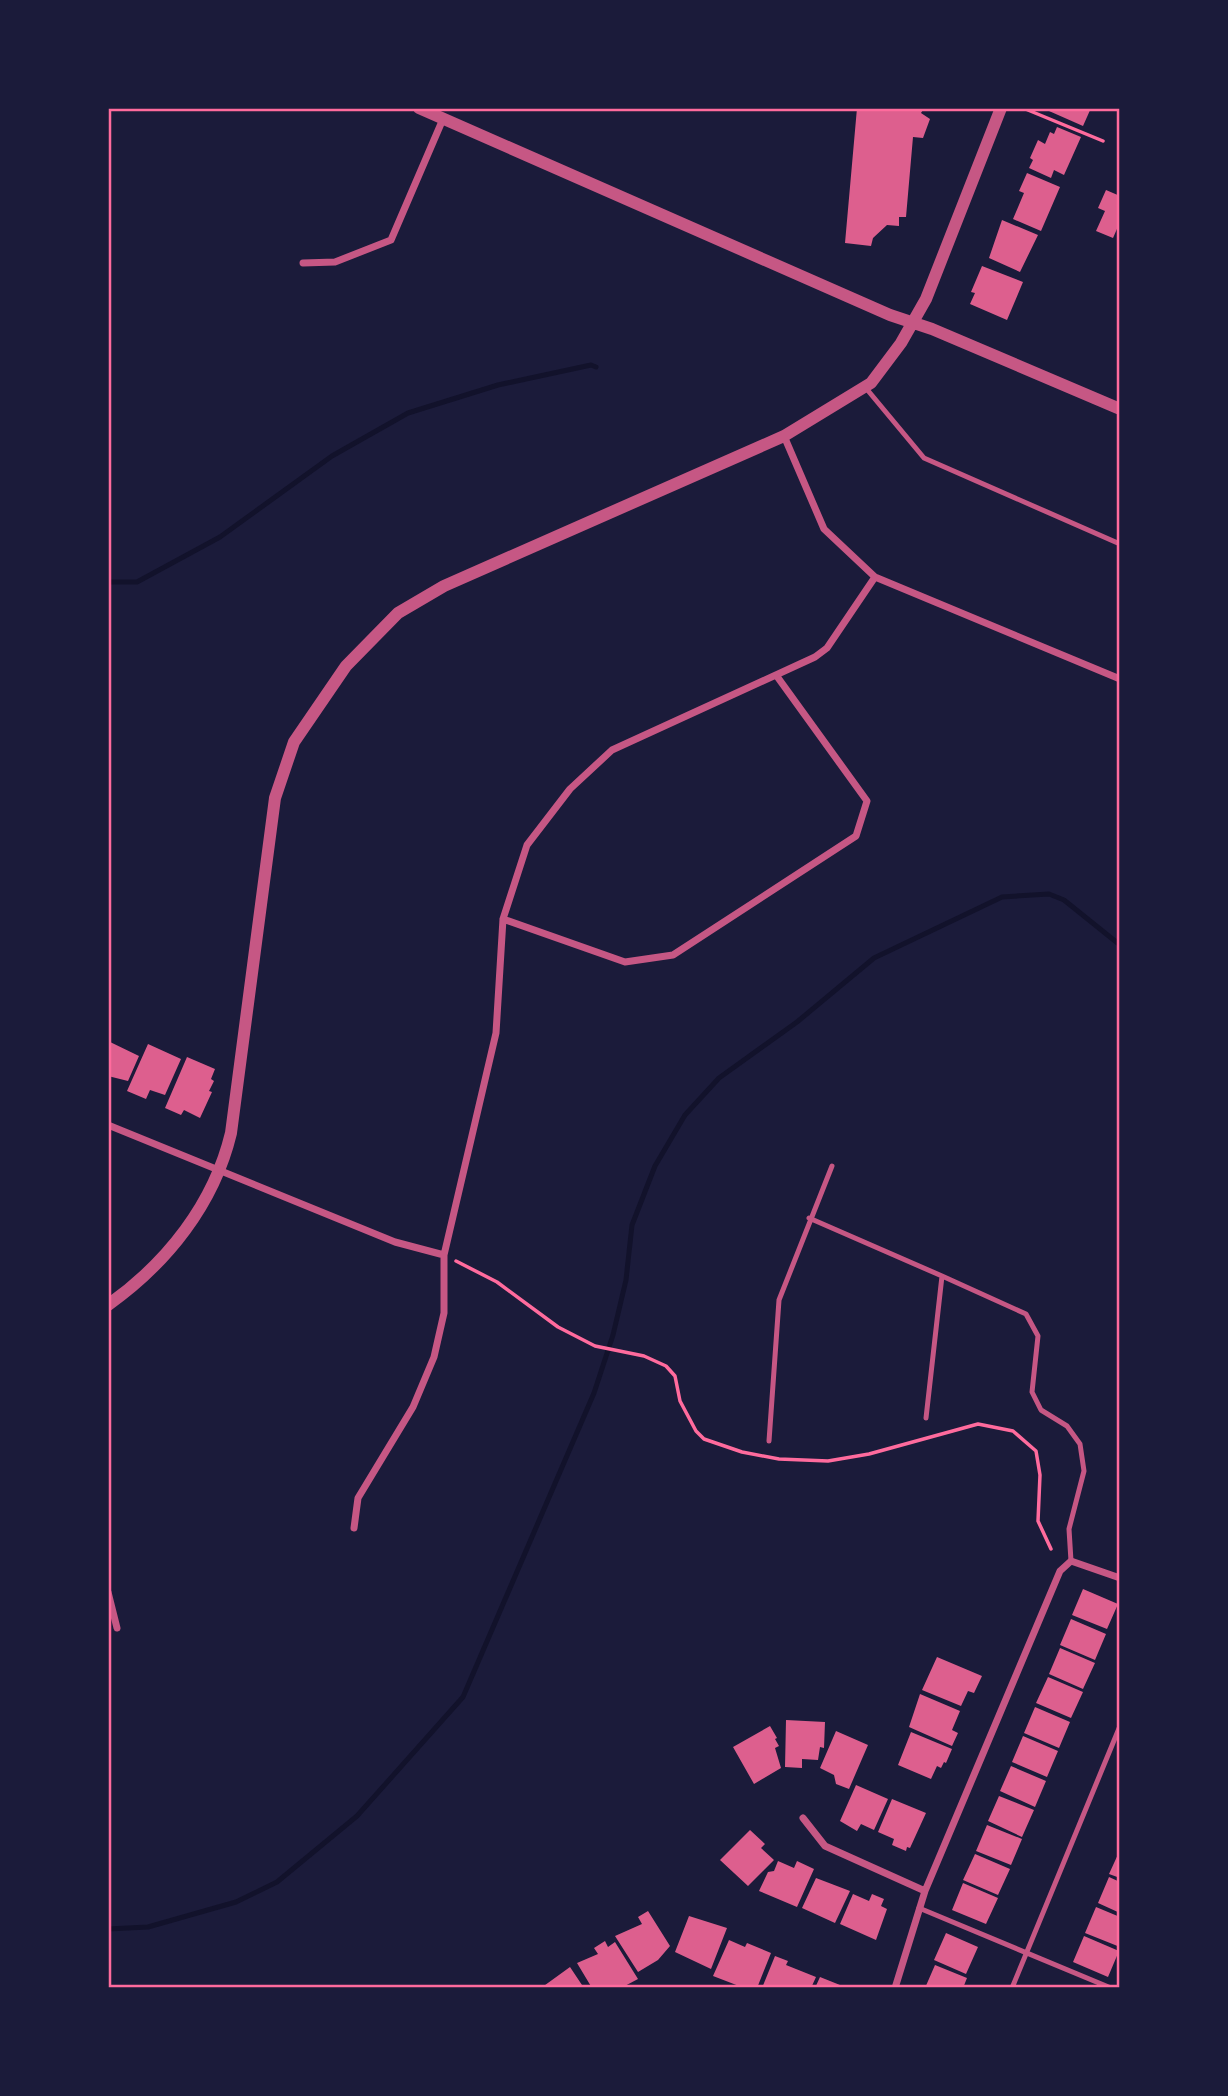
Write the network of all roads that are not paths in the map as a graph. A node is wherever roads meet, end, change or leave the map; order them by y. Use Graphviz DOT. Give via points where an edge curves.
graph roads {
  1 [pos="419,108"];
  2 [pos="1001,108"];
  3 [pos="443,119"];
  4 [pos="303,263"];
  5 [pos="913,323"];
  6 [pos="865,387"];
  7 [pos="1119,410"];
  8 [pos="784,436"];
  9 [pos="1119,544"];
  10 [pos="874,577"];
  11 [pos="776,675"];
  12 [pos="1119,679"];
  13 [pos="503,919"];
  14 [pos="108,1125"];
  15 [pos="832,1166"];
  16 [pos="220,1171"];
  17 [pos="809,1217"];
  18 [pos="444,1255"];
  19 [pos="942,1276"];
  20 [pos="108,1305"];
  21 [pos="926,1418"];
  22 [pos="769,1441"];
  23 [pos="354,1528"];
  24 [pos="1071,1561"];
  25 [pos="1119,1578"];
  26 [pos="108,1592"];
  27 [pos="117,1628"];
  28 [pos="1119,1726"];
  29 [pos="803,1818"];
  30 [pos="925,1891"];
  31 [pos="919,1908"];
  32 [pos="1027,1952"];
  33 [pos="895,1987"];
  34 [pos="1012,1987"];
  35 [pos="1111,1987"];
  1 -- 3 [label="street"];
  2 -- 5 [label="street"];
  3 -- 4 [label="street" via="391,240 335,262"];
  3 -- 5 [label="street"];
  5 -- 6 [label="street"];
  5 -- 7 [label="street"];
  6 -- 8 [label="street"];
  6 -- 9 [label="lane" via="924,458"];
  8 -- 10 [label="street" via="824,529"];
  8 -- 16 [label="street" via="444,586 398,613 346,666 294,742 275,798 231,1133"];
  10 -- 11 [label="street" via="827,648"];
  10 -- 12 [label="street"];
  11 -- 13 [label="street" via="612,750 570,789 527,845"];
  11 -- 13 [label="street" via="867,802 856,836 673,955 625,962"];
  13 -- 18 [label="street" via="496,1033"];
  14 -- 16 [label="street"];
  15 -- 17 [label="lane"];
  16 -- 18 [label="street" via="395,1242"];
  16 -- 20 [label="street" via="206,1200 165,1255"];
  17 -- 19 [label="lane"];
  17 -- 22 [label="lane" via="779,1300"];
  18 -- 23 [label="street" via="444,1313 435,1357 413,1407 358,1498"];
  19 -- 21 [label="lane"];
  19 -- 24 [label="lane" via="1026,1314 1038,1336 1032,1392 1041,1410 1068,1426 1080,1444 1084,1471 1069,1529"];
  24 -- 25 [label="street"];
  24 -- 30 [label="street" via="1060,1571"];
  26 -- 27 [label="street"];
  28 -- 32 [label="lane"];
  29 -- 30 [label="street" via="825,1846"];
  30 -- 31 [label="street"];
  31 -- 32 [label="lane"];
  31 -- 33 [label="street"];
  32 -- 34 [label="lane"];
  32 -- 35 [label="lane"];
}
